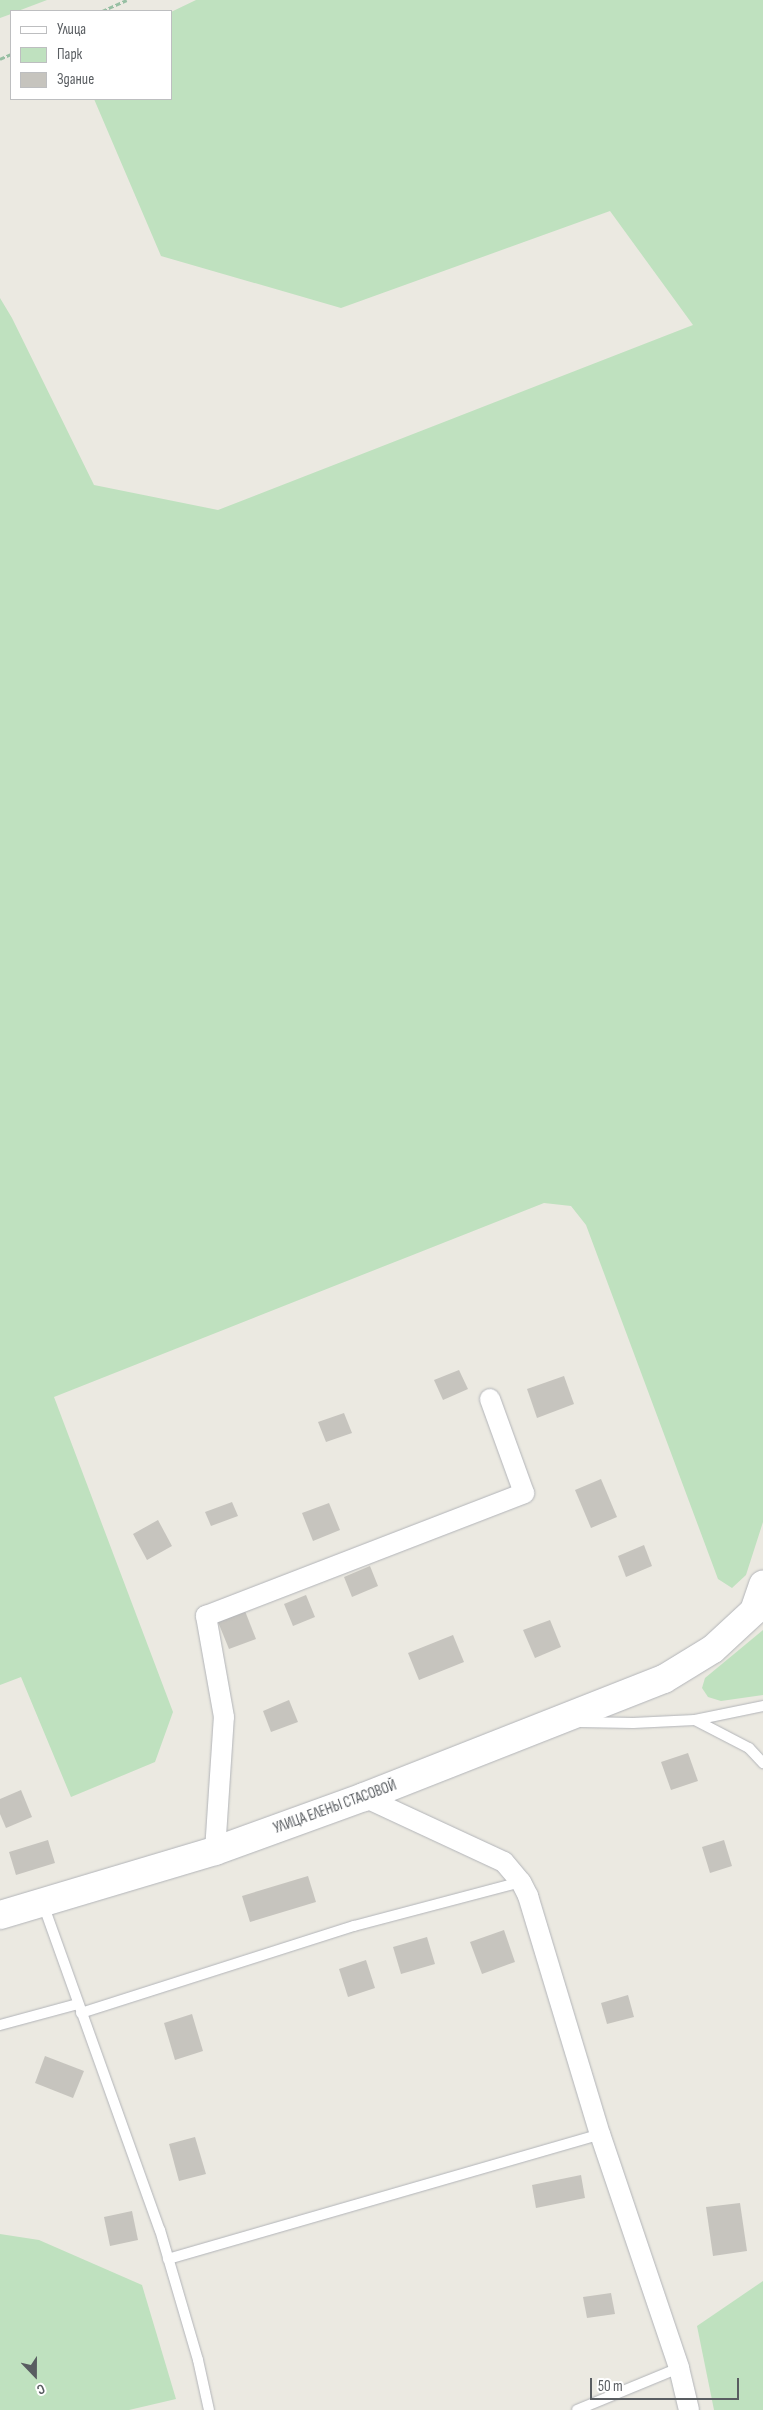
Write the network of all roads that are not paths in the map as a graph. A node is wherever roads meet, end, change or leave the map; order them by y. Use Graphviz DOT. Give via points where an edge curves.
graph roads {
  1 [pos="490,1399"];
  2 [pos="763,1585"];
  3 [pos="763,1706"];
  4 [pos="695,1720"];
  5 [pos="559,1721"];
  6 [pos="763,1763"];
  7 [pos="364,1797"];
  8 [pos="215,1851"];
  9 [pos="521,1882"];
  10 [pos="43,1904"];
  11 [pos="0,1915"];
  12 [pos="79,2008"];
  13 [pos="0,2025"];
  14 [pos="600,2134"];
  15 [pos="168,2259"];
  16 [pos="679,2368"];
  17 [pos="208,2410"];
  18 [pos="577,2410"];
  19 [pos="688,2410"];
  1 -- 8 [label="street" via="524,1493 206,1616 224,1717"];
  2 -- 5 [label="main road, УЛИЦА ЕЛЕНЫ СТАСОВОЙ" via="754,1610 713,1649 664,1679"];
  3 -- 4 [label="lane"];
  4 -- 5 [label="lane" via="633,1723"];
  4 -- 6 [label="lane" via="749,1748"];
  5 -- 7 [label="main road, УЛИЦА ЕЛЕНЫ СТАСОВОЙ"];
  7 -- 8 [label="main road, УЛИЦА ЕЛЕНЫ СТАСОВОЙ"];
  7 -- 9 [label="street" via="504,1862"];
  8 -- 10 [label="main road, УЛИЦА ЕЛЕНЫ СТАСОВОЙ"];
  9 -- 12 [label="lane" via="354,1926"];
  9 -- 14 [label="street"];
  10 -- 11 [label="main road, УЛИЦА ЕЛЕНЫ СТАСОВОЙ"];
  10 -- 12 [label="lane"];
  12 -- 13 [label="lane"];
  12 -- 15 [label="lane"];
  14 -- 15 [label="lane"];
  14 -- 16 [label="street"];
  15 -- 17 [label="lane" via="198,2360"];
  16 -- 18 [label="lane"];
  16 -- 19 [label="street"];
}
